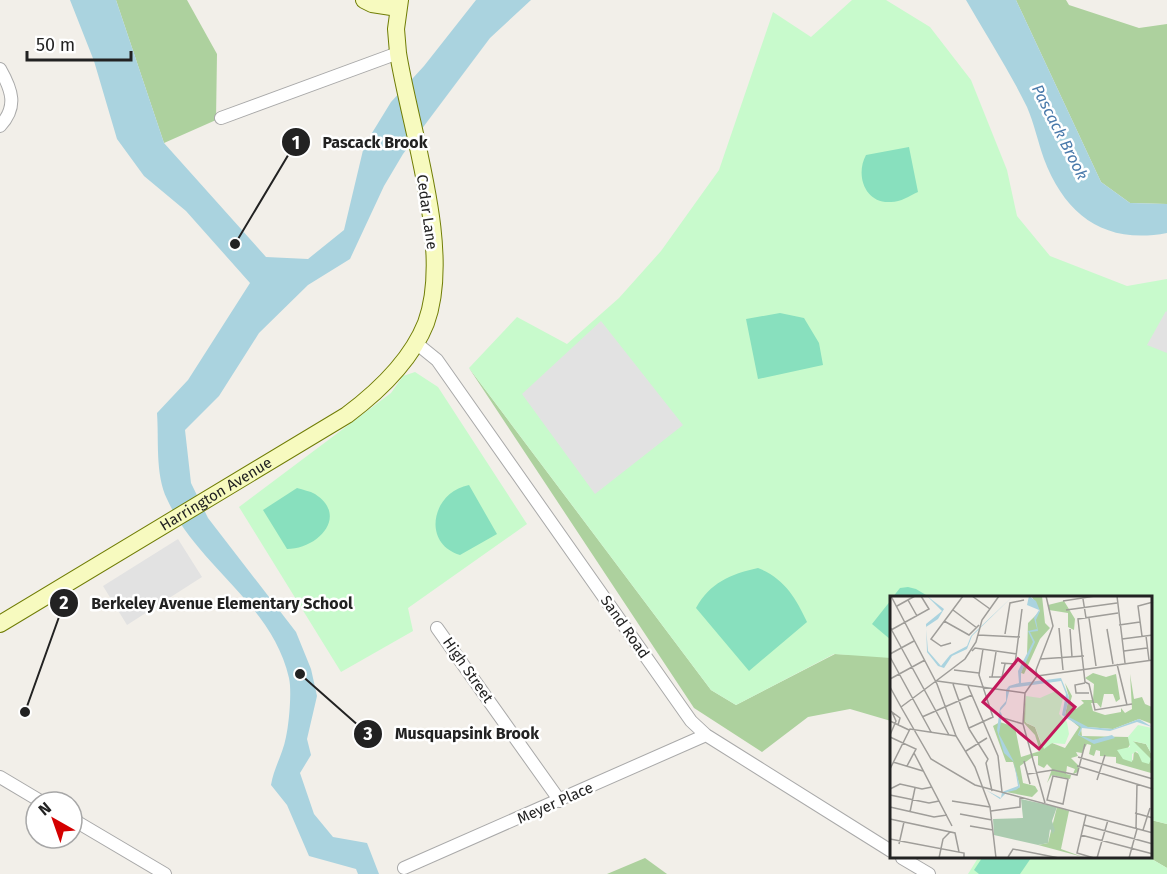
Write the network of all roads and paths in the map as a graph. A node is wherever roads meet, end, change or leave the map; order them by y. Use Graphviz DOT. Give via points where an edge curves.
graph roads {
  1 [pos="364,0"];
  2 [pos="399,4"];
  3 [pos="398,53"];
  4 [pos="0,69"];
  5 [pos="221,118"];
  6 [pos="0,126"];
  7 [pos="416,343"];
  8 [pos="0,624"];
  9 [pos="437,628"];
  10 [pos="706,735"];
  11 [pos="0,777"];
  12 [pos="24,791"];
  13 [pos="560,801"];
  14 [pos="84,826"];
  15 [pos="890,850"];
  16 [pos="904,859"];
  17 [pos="404,868"];
  18 [pos="165,874"];
  19 [pos="929,874"];
  1 -- 2 [label="street, Cedar Lane" via="372,4"];
  2 -- 3 [label="street, Cedar Lane"];
  3 -- 5 [label="street"];
  3 -- 7 [label="street, Cedar Lane" via="432,234 434,279 426,322"];
  4 -- 6 [label="street" via="13,98 12,108"];
  7 -- 8 [label="street, Harrington Avenue" via="396,371 361,405"];
  7 -- 10 [label="street, Sand Road" via="437,360 691,721"];
  9 -- 13 [label="street, High Street"];
  10 -- 13 [label="street, Meyer Place"];
  10 -- 15 [label="street, Sand Road"];
  11 -- 12 [label="street"];
  13 -- 17 [label="street, Meyer Place"];
  14 -- 18 [label="street"];
  16 -- 19 [label="street"];
}
